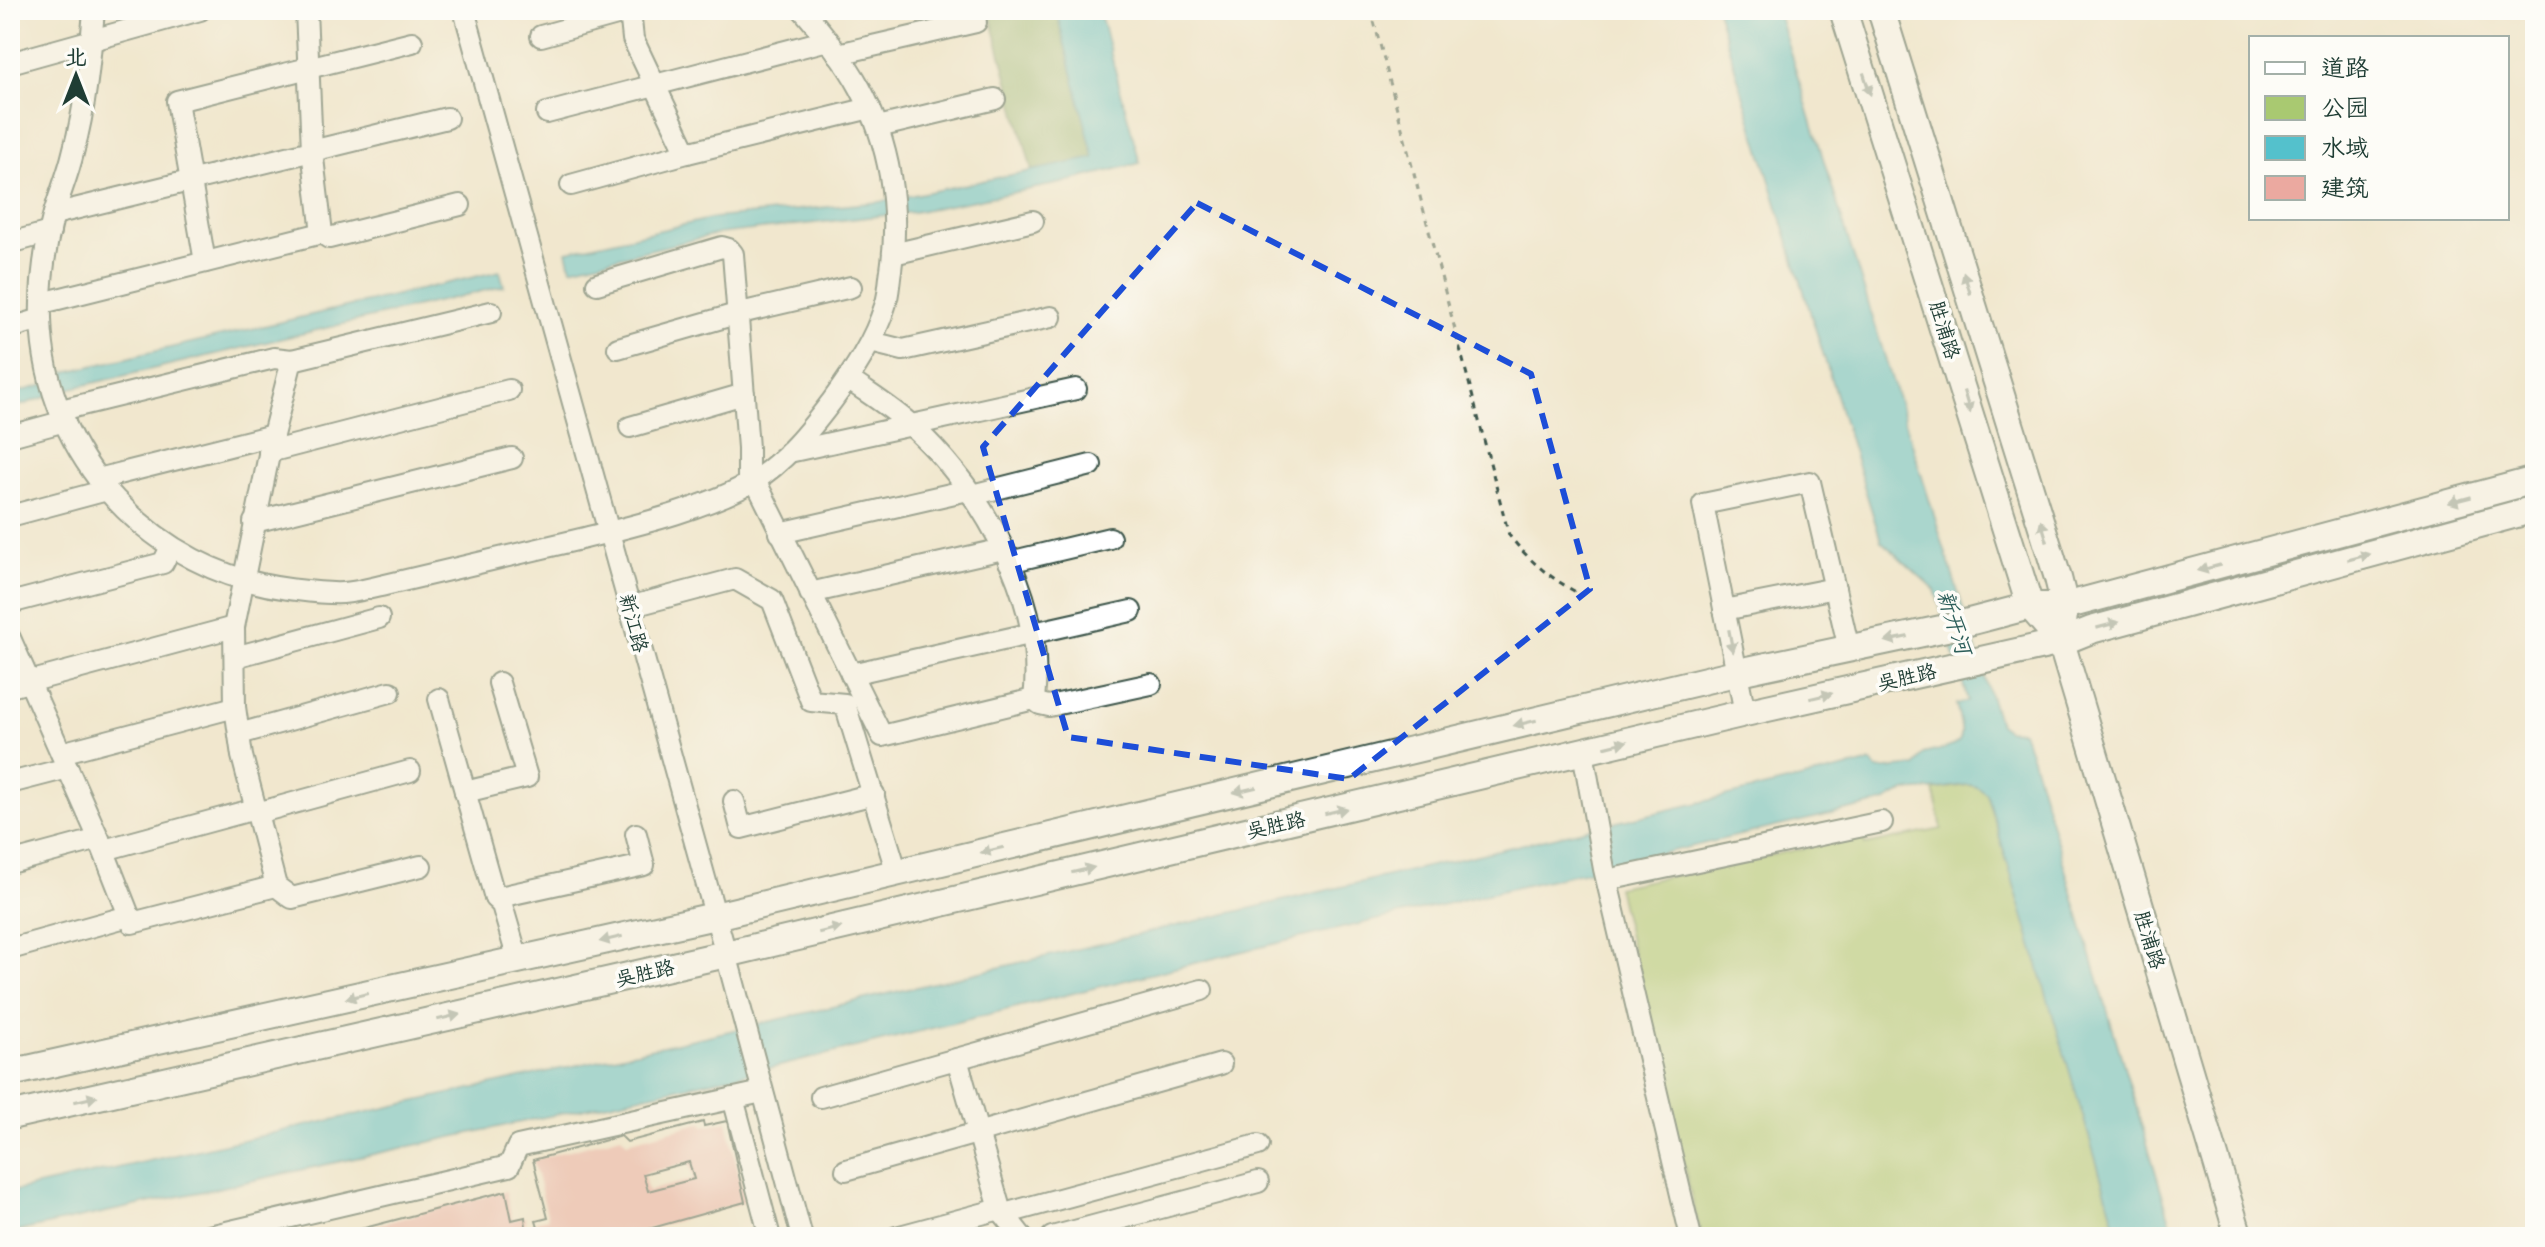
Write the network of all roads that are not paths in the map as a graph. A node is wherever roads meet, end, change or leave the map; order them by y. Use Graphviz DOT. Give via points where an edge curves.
graph roads {
  1 [pos="94,10"];
  2 [pos="200,10"];
  3 [pos="306,10"];
  4 [pos="464,10"];
  5 [pos="803,10"];
  6 [pos="1843,10"];
  7 [pos="1881,10"];
  8 [pos="632,11"];
  9 [pos="976,22"];
  10 [pos="541,36"];
  11 [pos="92,40"];
  12 [pos="412,42"];
  13 [pos="833,47"];
  14 [pos="10,63"];
  15 [pos="309,68"];
  16 [pos="654,85"];
  17 [pos="995,99"];
  18 [pos="547,113"];
  19 [pos="447,118"];
  20 [pos="874,118"];
  21 [pos="312,150"];
  22 [pos="687,153"];
  23 [pos="191,180"];
  24 [pos="571,185"];
  25 [pos="460,205"];
  26 [pos="1033,221"];
  27 [pos="52,223"];
  28 [pos="322,233"];
  29 [pos="10,243"];
  30 [pos="893,254"];
  31 [pos="205,262"];
  32 [pos="597,284"];
  33 [pos="851,287"];
  34 [pos="42,311"];
  35 [pos="491,312"];
  36 [pos="736,314"];
  37 [pos="1051,317"];
  38 [pos="10,328"];
  39 [pos="871,342"];
  40 [pos="618,348"];
  41 [pos="292,360"];
  42 [pos="848,379"];
  43 [pos="1076,389"];
  44 [pos="509,390"];
  45 [pos="744,394"];
  46 [pos="62,412"];
  47 [pos="912,426"];
  48 [pos="630,427"];
  49 [pos="10,436"];
  50 [pos="271,444"];
  51 [pos="789,452"];
  52 [pos="512,458"];
  53 [pos="1091,465"];
  54 [pos="2535,480"];
  55 [pos="751,482"];
  56 [pos="102,485"];
  57 [pos="970,492"];
  58 [pos="2535,509"];
  59 [pos="10,516"];
  60 [pos="254,522"];
  61 [pos="609,532"];
  62 [pos="780,533"];
  63 [pos="1110,538"];
  64 [pos="171,547"];
  65 [pos="1006,556"];
  66 [pos="242,579"];
  67 [pos="1835,588"];
  68 [pos="810,593"];
  69 [pos="10,603"];
  70 [pos="2030,606"];
  71 [pos="2065,606"];
  72 [pos="629,607"];
  73 [pos="1724,610"];
  74 [pos="1131,611"];
  75 [pos="379,618"];
  76 [pos="234,627"];
  77 [pos="1032,635"];
  78 [pos="10,638"];
  79 [pos="2061,642"];
  80 [pos="1849,649"];
  81 [pos="235,657"];
  82 [pos="1737,672"];
  83 [pos="851,674"];
  84 [pos="499,683"];
  85 [pos="19,684"];
  86 [pos="1151,684"];
  87 [pos="390,692"];
  88 [pos="439,699"];
  89 [pos="1034,699"];
  90 [pos="235,707"];
  91 [pos="1745,713"];
  92 [pos="239,734"];
  93 [pos="1583,752"];
  94 [pos="65,760"];
  95 [pos="410,771"];
  96 [pos="10,783"];
  97 [pos="465,792"];
  98 [pos="874,794"];
  99 [pos="734,801"];
  100 [pos="256,811"];
  101 [pos="1882,822"];
  102 [pos="636,834"];
  103 [pos="102,844"];
  104 [pos="10,863"];
  105 [pos="421,866"];
  106 [pos="897,873"];
  107 [pos="1605,875"];
  108 [pos="276,886"];
  109 [pos="495,898"];
  110 [pos="775,902"];
  111 [pos="129,916"];
  112 [pos="715,916"];
  113 [pos="648,931"];
  114 [pos="786,940"];
  115 [pos="10,949"];
  116 [pos="726,954"];
  117 [pos="514,961"];
  118 [pos="658,969"];
  119 [pos="1202,990"];
  120 [pos="957,1059"];
  121 [pos="1221,1064"];
  122 [pos="10,1073"];
  123 [pos="760,1083"];
  124 [pos="821,1097"];
  125 [pos="733,1098"];
  126 [pos="10,1116"];
  127 [pos="979,1134"];
  128 [pos="1258,1145"];
  129 [pos="846,1170"];
  130 [pos="1258,1182"];
  131 [pos="1002,1211"];
  132 [pos="205,1237"];
  133 [pos="770,1237"];
  134 [pos="802,1237"];
  135 [pos="896,1237"];
  136 [pos="1022,1237"];
  137 [pos="1052,1237"];
  138 [pos="1691,1237"];
  139 [pos="2239,1237"];
  1 -- 11 [label="street"];
  2 -- 11 [label="street"];
  3 -- 15 [label="street"];
  4 -- 61 [label="street, 新江路"];
  5 -- 13 [label="street"];
  6 -- 70 [label="main road, 胜浦路, one-way"];
  71 -- 7 [label="main road, 胜浦路, one-way"];
  8 -- 10 [label="street"];
  8 -- 16 [label="street" via="633,39"];
  9 -- 13 [label="street"];
  11 -- 14 [label="street"];
  11 -- 27 [label="street" via="74,152"];
  12 -- 15 [label="street"];
  13 -- 16 [label="street"];
  13 -- 20 [label="street"];
  15 -- 21 [label="street"];
  15 -- 23 [label="street" via="177,101"];
  16 -- 18 [label="street"];
  16 -- 22 [label="street"];
  17 -- 20 [label="street"];
  19 -- 21 [label="street"];
  20 -- 22 [label="street"];
  20 -- 30 [label="street" via="888,157"];
  21 -- 23 [label="street"];
  21 -- 28 [label="street"];
  22 -- 24 [label="street"];
  23 -- 27 [label="street"];
  23 -- 31 [label="street"];
  25 -- 28 [label="street" via="329,238"];
  26 -- 30 [label="street"];
  27 -- 29 [label="street"];
  27 -- 34 [label="street"];
  28 -- 31 [label="street"];
  30 -- 39 [label="street" via="886,304"];
  31 -- 34 [label="street"];
  32 -- 36 [label="street" via="722,247 733,254"];
  33 -- 36 [label="street"];
  34 -- 38 [label="street"];
  34 -- 46 [label="street" via="50,377"];
  35 -- 41 [label="street"];
  36 -- 40 [label="street"];
  36 -- 45 [label="street"];
  37 -- 39 [label="street" via="903,350"];
  39 -- 42 [label="street"];
  41 -- 46 [label="street" via="274,358"];
  41 -- 50 [label="street"];
  42 -- 47 [label="street"];
  42 -- 51 [label="street"];
  43 -- 47 [label="street"];
  44 -- 50 [label="street"];
  45 -- 48 [label="street"];
  45 -- 55 [label="street"];
  46 -- 49 [label="street"];
  46 -- 56 [label="street"];
  47 -- 51 [label="street"];
  47 -- 57 [label="street"];
  50 -- 56 [label="street"];
  50 -- 60 [label="street"];
  51 -- 55 [label="street"];
  52 -- 60 [label="street"];
  53 -- 57 [label="street"];
  54 -- 71 [label="main road, 吴胜路, one-way"];
  55 -- 61 [label="street" via="653,521"];
  55 -- 62 [label="street"];
  56 -- 59 [label="street"];
  56 -- 64 [label="street"];
  57 -- 62 [label="street"];
  57 -- 65 [label="street"];
  79 -- 58 [label="main road, 吴胜路, one-way"];
  60 -- 66 [label="street"];
  61 -- 66 [label="street" via="343,593 263,586"];
  61 -- 72 [label="street, 新江路"];
  62 -- 68 [label="street"];
  63 -- 65 [label="street"];
  64 -- 66 [label="street"];
  64 -- 69 [label="street" via="163,563"];
  65 -- 68 [label="street"];
  65 -- 77 [label="street"];
  66 -- 76 [label="street"];
  67 -- 73 [label="street"];
  67 -- 73 [label="street" via="1810,482 1779,488 1703,504"];
  67 -- 80 [label="street"];
  68 -- 83 [label="street"];
  70 -- 71 [label="main road, 吴胜路"];
  70 -- 79 [label="main road, 胜浦路"];
  70 -- 80 [label="main road, 吴胜路, one-way"];
  71 -- 79 [label="main road, 胜浦路"];
  72 -- 98 [label="street" via="735,579 772,600 811,701 845,704"];
  72 -- 112 [label="street, 新江路"];
  73 -- 82 [label="street, one-way"];
  74 -- 77 [label="street"];
  75 -- 81 [label="street"];
  76 -- 81 [label="street"];
  76 -- 85 [label="street"];
  77 -- 83 [label="street"];
  77 -- 89 [label="street"];
  78 -- 85 [label="street"];
  91 -- 79 [label="main road, 吴胜路, one-way"];
  79 -- 139 [label="main road, 胜浦路"];
  80 -- 82 [label="main road, 吴胜路"];
  81 -- 90 [label="street"];
  82 -- 91 [label="street"];
  82 -- 106 [label="main road, 吴胜路, one-way"];
  83 -- 89 [label="street" via="882,736"];
  84 -- 97 [label="street" via="527,777"];
  85 -- 94 [label="street"];
  86 -- 89 [label="street" via="1049,706"];
  87 -- 92 [label="street"];
  88 -- 97 [label="street"];
  90 -- 92 [label="street"];
  90 -- 94 [label="street"];
  93 -- 91 [label="main road, 吴胜路, one-way"];
  92 -- 100 [label="street"];
  93 -- 107 [label="street"];
  114 -- 93 [label="main road, 吴胜路, one-way"];
  94 -- 96 [label="street"];
  94 -- 103 [label="street"];
  95 -- 100 [label="street"];
  97 -- 109 [label="street"];
  98 -- 99 [label="street" via="741,828"];
  98 -- 106 [label="street"];
  100 -- 103 [label="street"];
  100 -- 108 [label="street"];
  101 -- 107 [label="street"];
  102 -- 109 [label="street" via="644,865"];
  103 -- 104 [label="street"];
  103 -- 111 [label="street"];
  105 -- 108 [label="street" via="292,898"];
  106 -- 110 [label="main road, 吴胜路"];
  107 -- 138 [label="street"];
  108 -- 111 [label="street" via="132,923"];
  109 -- 117 [label="street" via="502,905"];
  110 -- 112 [label="main road, 吴胜路"];
  110 -- 114 [label="main road"];
  111 -- 115 [label="street"];
  112 -- 113 [label="main road, 吴胜路"];
  112 -- 116 [label="street, 新江路"];
  113 -- 117 [label="main road, 吴胜路, one-way"];
  113 -- 118 [label="main road"];
  114 -- 116 [label="main road, 吴胜路"];
  116 -- 118 [label="main road, 吴胜路"];
  116 -- 123 [label="street, 新江路"];
  117 -- 122 [label="main road, 吴胜路, one-way"];
  126 -- 118 [label="main road, 吴胜路, one-way"];
  119 -- 120 [label="street"];
  120 -- 124 [label="street"];
  120 -- 127 [label="street"];
  121 -- 127 [label="street"];
  123 -- 125 [label="street"];
  123 -- 134 [label="street, 新江路"];
  125 -- 132 [label="street" via="518,1146 509,1166"];
  125 -- 133 [label="street"];
  127 -- 129 [label="street"];
  127 -- 131 [label="street"];
  128 -- 131 [label="street"];
  130 -- 137 [label="street"];
  131 -- 135 [label="street"];
  131 -- 136 [label="street"];
}
